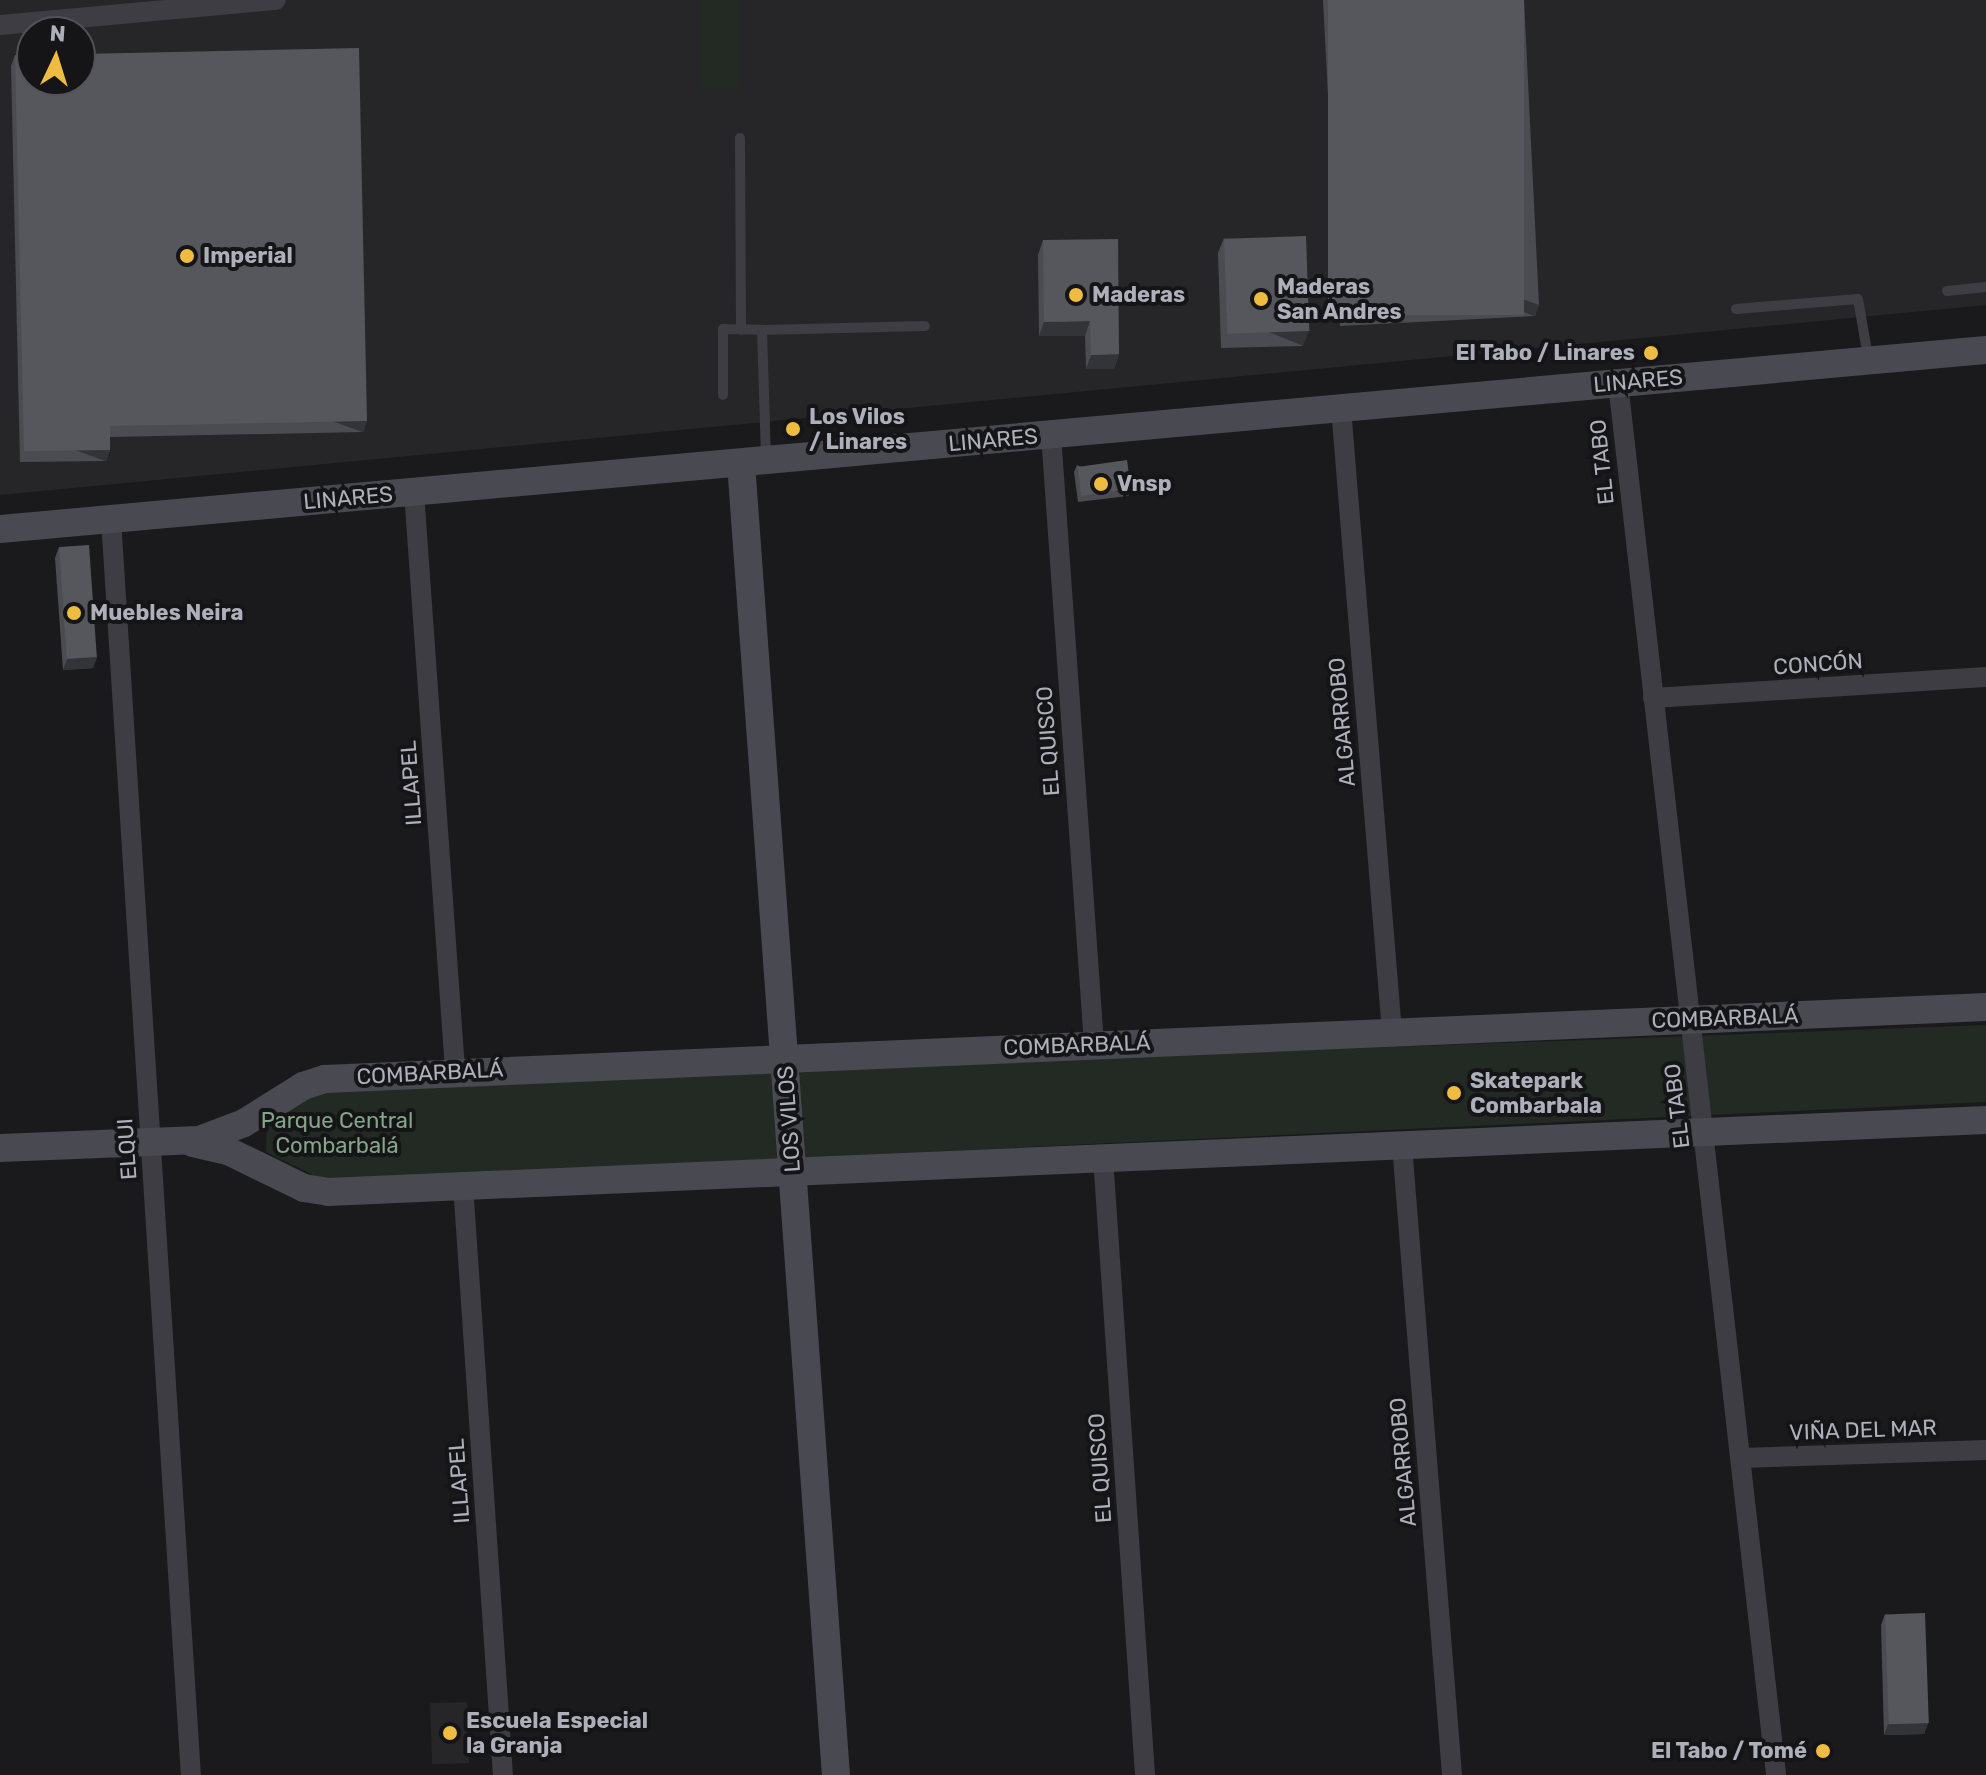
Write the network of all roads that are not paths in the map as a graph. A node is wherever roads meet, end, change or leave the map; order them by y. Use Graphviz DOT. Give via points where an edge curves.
graph roads {
  1 [pos="276,0"];
  2 [pos="0,25"];
  3 [pos="740,138"];
  4 [pos="1986,287"];
  5 [pos="1947,291"];
  6 [pos="1736,309"];
  7 [pos="925,326"];
  8 [pos="741,330"];
  9 [pos="762,330"];
  10 [pos="1986,350"];
  11 [pos="1869,361"];
  12 [pos="1618,383"];
  13 [pos="723,395"];
  14 [pos="1341,408"];
  15 [pos="1051,434"];
  16 [pos="754,461"];
  17 [pos="414,492"];
  18 [pos="111,519"];
  19 [pos="0,529"];
  20 [pos="1986,677"];
  21 [pos="1653,698"];
  22 [pos="1986,1007"];
  23 [pos="1690,1019"];
  24 [pos="1392,1032"];
  25 [pos="1094,1044"];
  26 [pos="784,1057"];
  27 [pos="455,1070"];
  28 [pos="260,1113"];
  29 [pos="1986,1120"];
  30 [pos="1705,1132"];
  31 [pos="184,1142"];
  32 [pos="150,1143"];
  33 [pos="1402,1145"];
  34 [pos="0,1148"];
  35 [pos="1103,1157"];
  36 [pos="265,1169"];
  37 [pos="793,1170"];
  38 [pos="463,1184"];
  39 [pos="1986,1450"];
  40 [pos="1741,1458"];
  41 [pos="191,1775"];
  42 [pos="503,1775"];
  43 [pos="836,1775"];
  44 [pos="1145,1775"];
  45 [pos="1452,1775"];
  46 [pos="1776,1775"];
  1 -- 2 [label="street"];
  3 -- 8 [label="lane"];
  4 -- 5 [label="lane"];
  6 -- 11 [label="lane" via="1858,299"];
  7 -- 9 [label="lane"];
  8 -- 9 [label="lane"];
  8 -- 13 [label="lane" via="723,329"];
  9 -- 16 [label="lane"];
  10 -- 11 [label="main road, LINARES"];
  11 -- 12 [label="main road, LINARES"];
  12 -- 14 [label="main road, LINARES"];
  12 -- 21 [label="street, EL TABO"];
  14 -- 15 [label="main road, LINARES"];
  14 -- 24 [label="street, ALGARROBO"];
  15 -- 16 [label="main road, LINARES"];
  15 -- 25 [label="street, EL QUISCO"];
  16 -- 17 [label="main road, LINARES"];
  16 -- 26 [label="main road, LOS VILOS"];
  17 -- 18 [label="main road, LINARES"];
  17 -- 27 [label="street, ILLAPEL"];
  18 -- 19 [label="main road, LINARES"];
  18 -- 32 [label="street, ELQUI"];
  20 -- 21 [label="street, CONCÓN"];
  21 -- 23 [label="street, EL TABO"];
  22 -- 23 [label="main road, COMBARBALÁ"];
  23 -- 24 [label="main road, COMBARBALÁ"];
  23 -- 30 [label="street, EL TABO"];
  24 -- 25 [label="main road, COMBARBALÁ"];
  25 -- 26 [label="main road, COMBARBALÁ"];
  26 -- 27 [label="main road, COMBARBALÁ"];
  26 -- 37 [label="main road, LOS VILOS"];
  27 -- 28 [label="main road, COMBARBALÁ" via="314,1080"];
  28 -- 31 [label="main road, COMBARBALÁ" via="227,1131"];
  28 -- 36 [label="main road" via="254,1139"];
  29 -- 30 [label="main road, COMBARBALÁ"];
  30 -- 33 [label="main road, COMBARBALÁ"];
  30 -- 40 [label="street, EL TABO"];
  31 -- 32 [label="main road, COMBARBALÁ"];
  31 -- 36 [label="main road, COMBARBALÁ" via="228,1151"];
  32 -- 34 [label="main road, COMBARBALÁ"];
  32 -- 41 [label="street, ELQUI"];
  33 -- 35 [label="main road, COMBARBALÁ"];
  33 -- 45 [label="street, ALGARROBO"];
  35 -- 37 [label="main road, COMBARBALÁ"];
  35 -- 44 [label="street, EL QUISCO"];
  36 -- 38 [label="main road, COMBARBALÁ" via="304,1188 328,1192"];
  37 -- 38 [label="main road, COMBARBALÁ"];
  37 -- 43 [label="main road, LOS VILOS"];
  38 -- 42 [label="street, ILLAPEL"];
  39 -- 40 [label="street, VIÑA DEL MAR"];
  40 -- 46 [label="street, EL TABO"];
}
